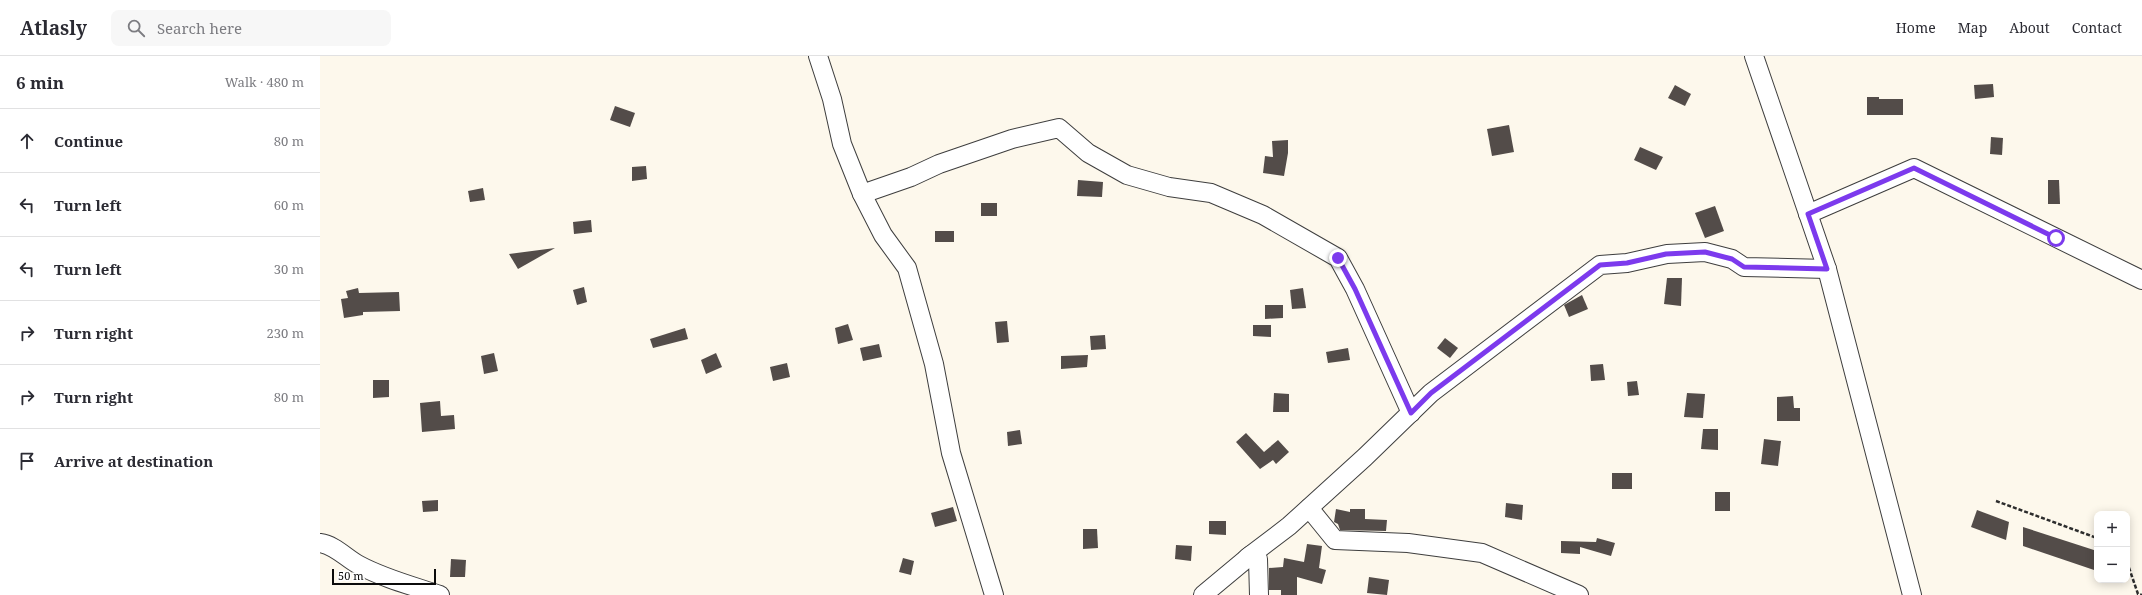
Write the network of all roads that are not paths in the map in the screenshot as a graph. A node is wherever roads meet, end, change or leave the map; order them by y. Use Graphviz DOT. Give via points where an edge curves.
graph roads {
  1 [pos="818,56"];
  2 [pos="1754,56"];
  3 [pos="862,194"];
  4 [pos="1808,214"];
  5 [pos="1827,269"];
  6 [pos="2142,280"];
  7 [pos="1411,413"];
  8 [pos="1309,508"];
  9 [pos="320,542"];
  10 [pos="1247,558"];
  11 [pos="440,595"];
  12 [pos="994,595"];
  13 [pos="1204,595"];
  14 [pos="1259,595"];
  15 [pos="1579,595"];
  16 [pos="1912,595"];
  1 -- 3 [label="street" via="832,99 842,144"];
  2 -- 4 [label="street"];
  3 -- 7 [label="street" via="911,177 938,164 1004,142 1059,128 1088,153 1127,175 1169,187 1211,193 1263,215 1338,258 1355,289"];
  3 -- 12 [label="street" via="883,235 907,268 934,364 951,453"];
  4 -- 5 [label="street"];
  4 -- 6 [label="street" via="1914,168"];
  5 -- 7 [label="street" via="1744,267 1732,259 1705,252 1666,254 1627,263 1600,265 1431,393"];
  5 -- 16 [label="street"];
  7 -- 8 [label="street"];
  8 -- 10 [label="street"];
  8 -- 15 [label="street" via="1336,540 1408,543 1482,553"];
  9 -- 11 [label="street" via="359,565"];
  10 -- 13 [label="street"];
  10 -- 14 [label="street" via="1255,556 1258,559"];
}
